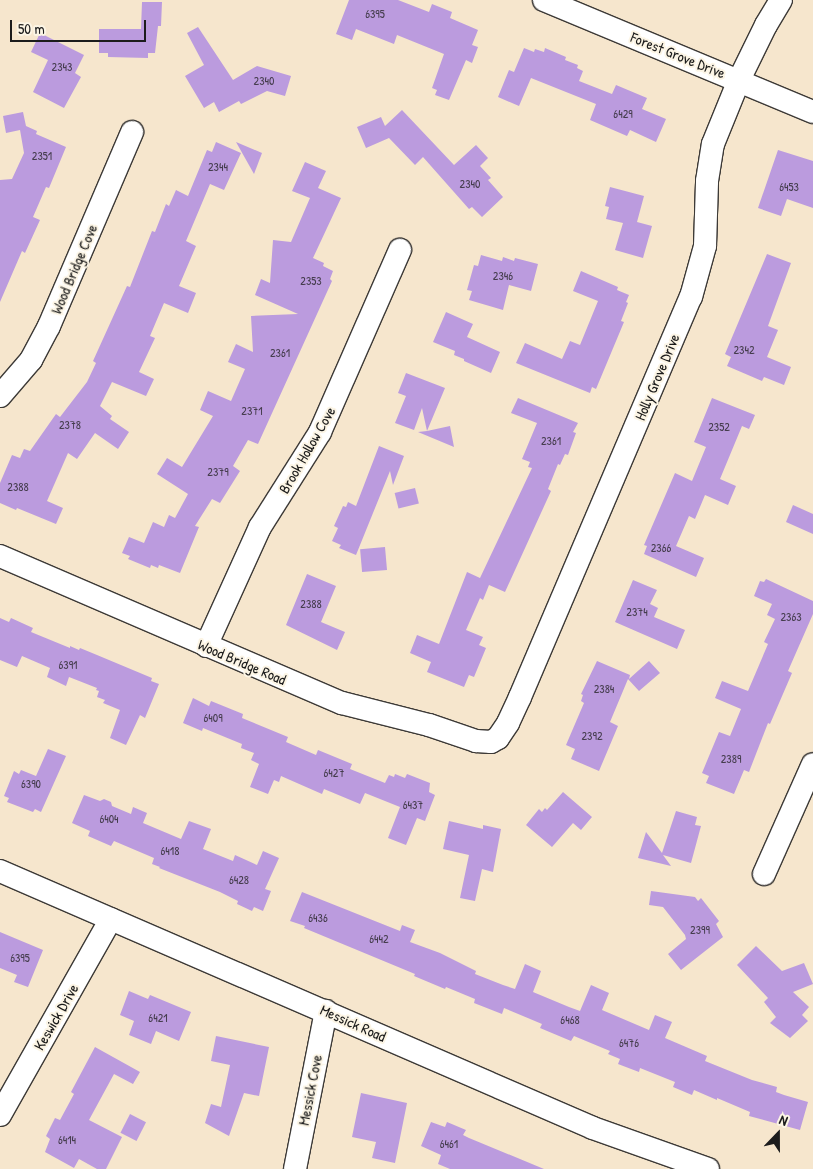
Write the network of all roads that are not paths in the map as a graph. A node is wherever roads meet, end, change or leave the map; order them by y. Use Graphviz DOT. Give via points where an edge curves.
graph roads {
  1 [pos="544,0"];
  2 [pos="781,0"];
  3 [pos="739,80"];
  4 [pos="813,112"];
  5 [pos="132,132"];
  6 [pos="400,250"];
  7 [pos="0,396"];
  8 [pos="0,556"];
  9 [pos="206,646"];
  10 [pos="492,742"];
  11 [pos="813,764"];
  12 [pos="0,871"];
  13 [pos="764,874"];
  14 [pos="111,919"];
  15 [pos="326,1011"];
  16 [pos="0,1115"];
  17 [pos="295,1169"];
  18 [pos="708,1169"];
  1 -- 3 [label="street, Forest Grove Drive"];
  2 -- 3 [label="street, Holly Grove Drive"];
  3 -- 4 [label="street, Forest Grove Drive"];
  3 -- 10 [label="street, Holly Grove Drive" via="719,126 709,162 704,246 691,297 508,724"];
  5 -- 7 [label="street, Wood Bridge Cove" via="49,326 31,360"];
  6 -- 9 [label="street, Brook Hollow Cove" via="324,425 260,527"];
  8 -- 9 [label="street, Wood Bridge Road"];
  9 -- 10 [label="street, Wood Bridge Road" via="342,704 421,723 476,741"];
  11 -- 13 [label="street"];
  12 -- 14 [label="street, Messick Road"];
  14 -- 15 [label="street, Messick Road"];
  14 -- 16 [label="street, Keswick Drive"];
  15 -- 17 [label="street, Messick Cove"];
  15 -- 18 [label="street, Messick Road" via="593,1128"];
}
